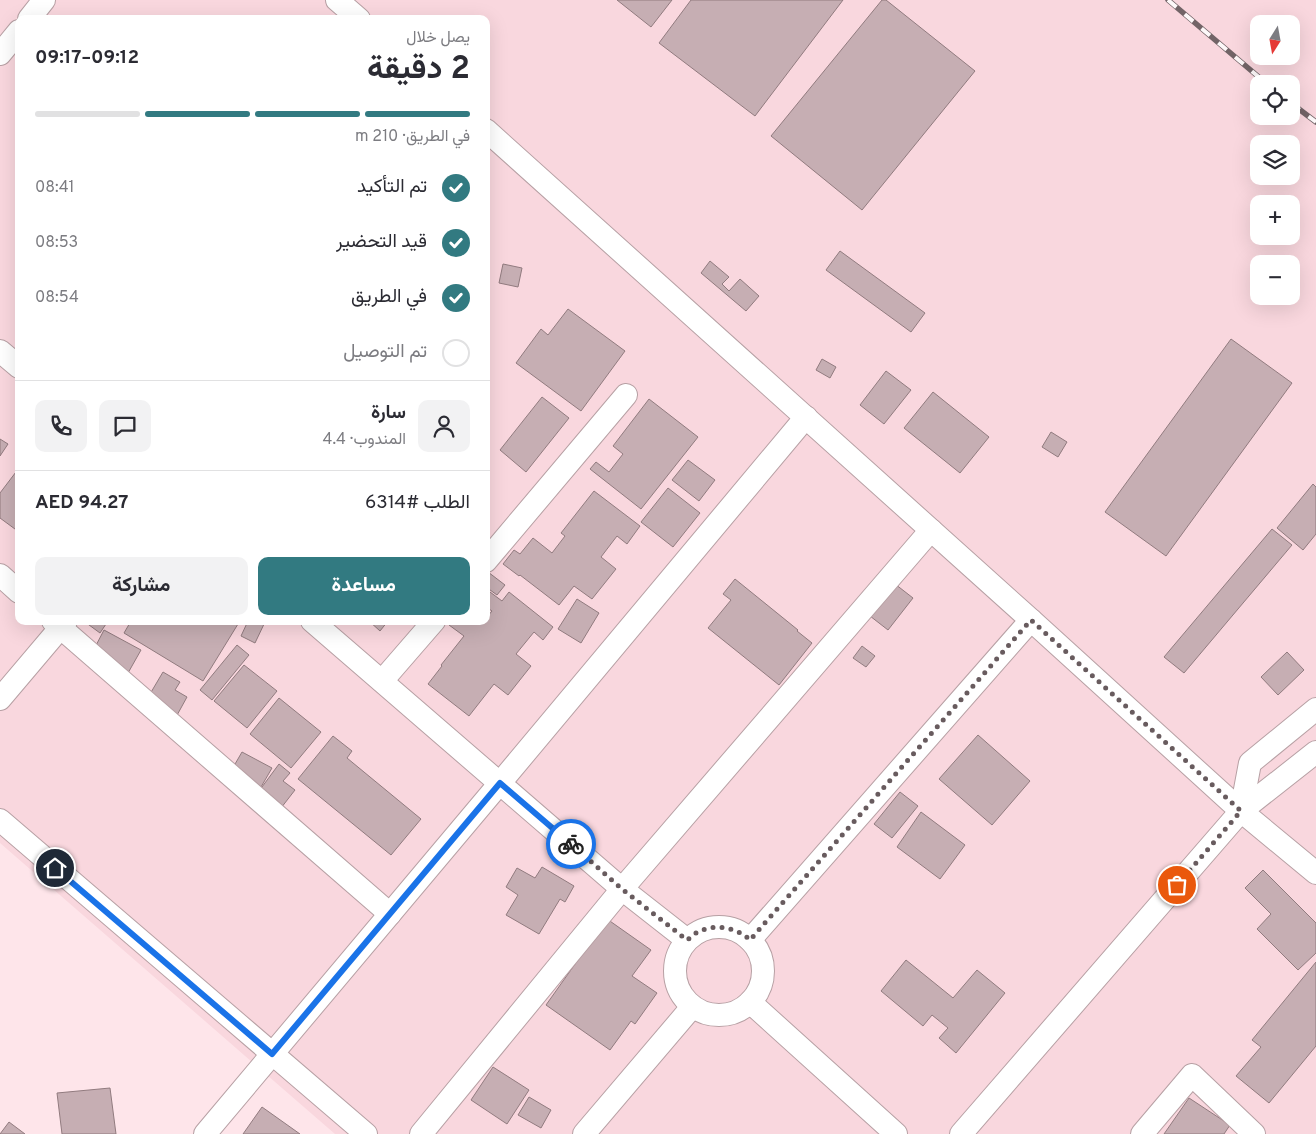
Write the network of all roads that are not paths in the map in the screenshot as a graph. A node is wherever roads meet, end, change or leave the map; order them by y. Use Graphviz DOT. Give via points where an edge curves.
graph roads {
  1 [pos="44,0"];
  2 [pos="337,0"];
  3 [pos="32,15"];
  4 [pos="354,15"];
  5 [pos="15,36"];
  6 [pos="0,54"];
  7 [pos="490,134"];
  8 [pos="0,351"];
  9 [pos="15,364"];
  10 [pos="626,395"];
  11 [pos="806,417"];
  12 [pos="931,530"];
  13 [pos="490,556"];
  14 [pos="0,575"];
  15 [pos="15,588"];
  16 [pos="1031,620"];
  17 [pos="58,625"];
  18 [pos="62,625"];
  19 [pos="317,625"];
  20 [pos="431,625"];
  21 [pos="382,681"];
  22 [pos="0,699"];
  23 [pos="1316,709"];
  24 [pos="1316,752"];
  25 [pos="500,783"];
  26 [pos="1241,811"];
  27 [pos="0,820"];
  28 [pos="1316,873"];
  29 [pos="622,889"];
  30 [pos="390,914"];
  31 [pos="687,940"];
  32 [pos="750,940"];
  33 [pos="750,1002"];
  34 [pos="692,1007"];
  35 [pos="272,1054"];
  36 [pos="205,1134"];
  37 [pos="366,1134"];
  38 [pos="421,1134"];
  39 [pos="584,1134"];
  40 [pos="896,1134"];
  41 [pos="961,1134"];
  42 [pos="1142,1134"];
  43 [pos="1254,1134"];
  1 -- 3 [label="street"];
  2 -- 4 [label="street"];
  5 -- 6 [label="street"];
  7 -- 11 [label="street"];
  8 -- 9 [label="street"];
  10 -- 13 [label="street"];
  11 -- 12 [label="street"];
  11 -- 25 [label="street"];
  12 -- 16 [label="street"];
  12 -- 29 [label="street"];
  14 -- 15 [label="street"];
  16 -- 26 [label="street"];
  16 -- 32 [label="street"];
  17 -- 22 [label="street"];
  18 -- 30 [label="street"];
  19 -- 21 [label="street"];
  20 -- 21 [label="street"];
  21 -- 25 [label="street"];
  23 -- 26 [label="street" via="1250,763"];
  24 -- 26 [label="street"];
  25 -- 29 [label="street"];
  25 -- 30 [label="street"];
  26 -- 28 [label="street"];
  26 -- 41 [label="street"];
  27 -- 35 [label="street"];
  29 -- 31 [label="street"];
  29 -- 38 [label="street"];
  30 -- 35 [label="street"];
  31 -- 32 [label="street" via="697,932 721,927 734,930"];
  31 -- 34 [label="street" via="679,950 674,975 683,998"];
  32 -- 33 [label="street" via="763,968 758,992"];
  33 -- 34 [label="street" via="728,1015 704,1013"];
  33 -- 40 [label="street"];
  34 -- 39 [label="street"];
  35 -- 36 [label="street"];
  35 -- 37 [label="street"];
  42 -- 43 [label="street" via="1192,1075"];
}
